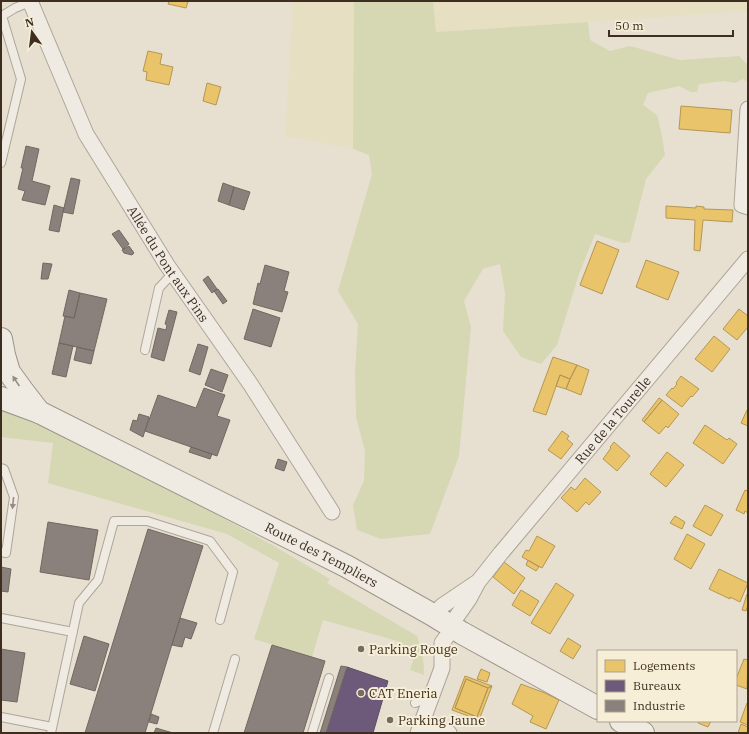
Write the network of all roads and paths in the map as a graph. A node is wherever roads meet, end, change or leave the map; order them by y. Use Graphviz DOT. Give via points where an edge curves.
graph roads {
  1 [pos="30,1"];
  2 [pos="748,109"];
  3 [pos="1,163"];
  4 [pos="748,207"];
  5 [pos="748,259"];
  6 [pos="173,273"];
  7 [pos="1,339"];
  8 [pos="145,350"];
  9 [pos="1,398"];
  10 [pos="39,412"];
  11 [pos="1,468"];
  12 [pos="332,512"];
  13 [pos="1,552"];
  14 [pos="1,618"];
  15 [pos="220,620"];
  16 [pos="446,623"];
  17 [pos="72,632"];
  18 [pos="235,659"];
  19 [pos="329,678"];
  20 [pos="431,697"];
  21 [pos="415,703"];
  22 [pos="597,707"];
  23 [pos="1,717"];
  24 [pos="624,722"];
  25 [pos="419,728"];
  26 [pos="51,730"];
  27 [pos="213,733"];
  28 [pos="312,733"];
  29 [pos="449,733"];
  30 [pos="643,733"];
  1 -- 3 [label="lane" via="2,16 21,79"];
  1 -- 6 [label="street, Allée du Pont aux Pins" via="86,134"];
  2 -- 4 [label="street" via="742,205"];
  5 -- 16 [label="street, Rue de la Tourelle" via="501,553 478,582 469,600"];
  6 -- 8 [label="lane" via="159,288"];
  6 -- 12 [label="street, Allée du Pont aux Pins" via="251,385"];
  10 -- 7 [label="main road, Route des Templiers, one-way" via="9,372"];
  9 -- 10 [label="main road, Route des Templiers"];
  10 -- 16 [label="main road, Route des Templiers" via="346,566"];
  11 -- 13 [label="lane, one-way" via="4,469 14,497 6,553"];
  14 -- 17 [label="lane"];
  15 -- 17 [label="lane" via="233,572 210,541 146,521 114,521 98,580 79,602"];
  16 -- 20 [label="street, Rue de la Tourelle" via="442,643 442,668"];
  16 -- 22 [label="main road, Route des Templiers"];
  17 -- 26 [label="lane"];
  18 -- 27 [label="lane"];
  19 -- 28 [label="lane"];
  20 -- 21 [label="lane"];
  20 -- 25 [label="street, Rue de la Tourelle"];
  23 -- 26 [label="lane"];
  24 -- 30 [label="main road"];
  25 -- 29 [label="street"];
}
